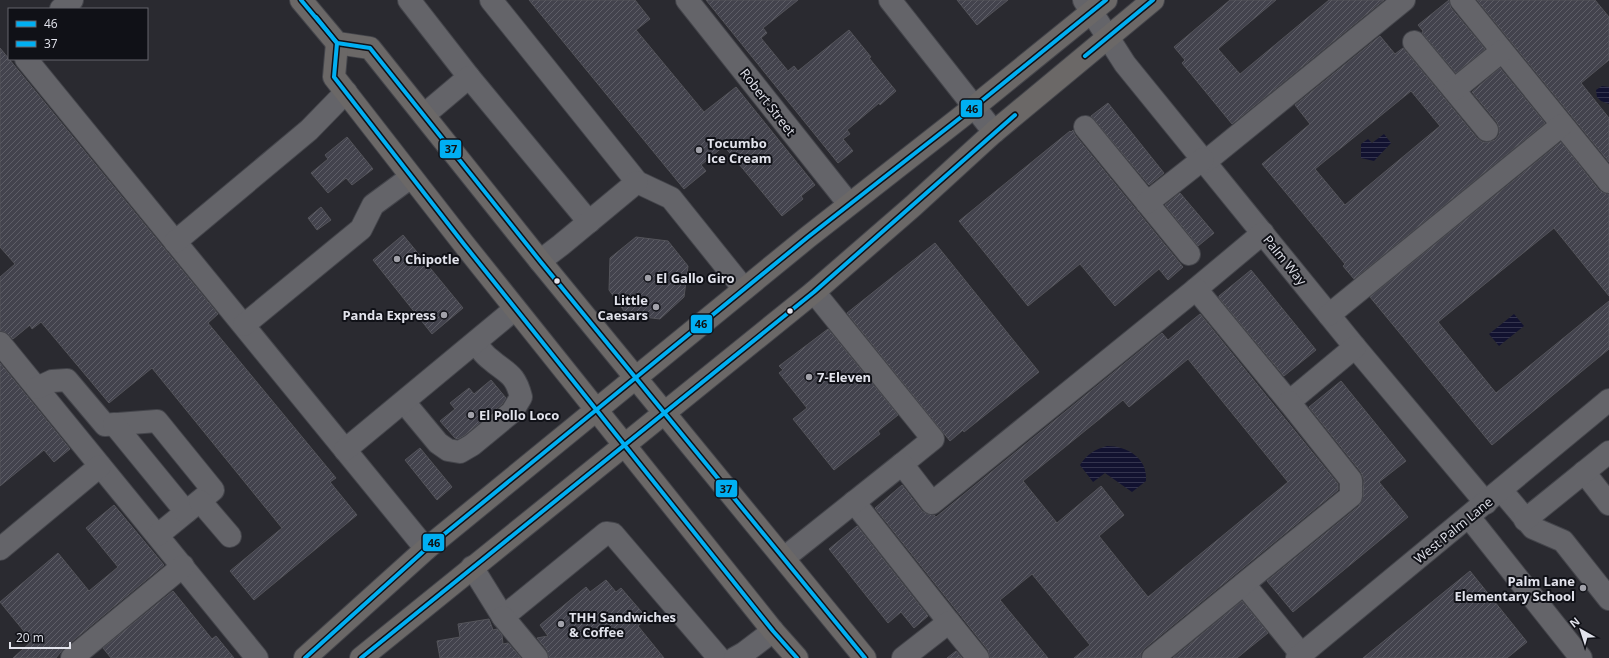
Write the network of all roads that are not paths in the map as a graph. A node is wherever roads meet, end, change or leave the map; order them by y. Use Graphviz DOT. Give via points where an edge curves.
graph roads {
  1 [pos="72,0"];
  2 [pos="301,0"];
  3 [pos="409,0"];
  4 [pos="491,0"];
  5 [pos="687,0"];
  6 [pos="890,0"];
  7 [pos="1153,0"];
  8 [pos="1404,0"];
  9 [pos="1461,0"];
  10 [pos="1094,4"];
  11 [pos="62,8"];
  12 [pos="1108,38"];
  13 [pos="1414,42"];
  14 [pos="337,43"];
  15 [pos="1502,51"];
  16 [pos="27,60"];
  17 [pos="469,77"];
  18 [pos="1454,90"];
  19 [pos="346,92"];
  20 [pos="974,106"];
  21 [pos="424,115"];
  22 [pos="1562,125"];
  23 [pos="1085,127"];
  24 [pos="1487,130"];
  25 [pos="994,132"];
  26 [pos="1204,160"];
  27 [pos="410,177"];
  28 [pos="637,182"];
  29 [pos="1609,182"];
  30 [pos="1147,203"];
  31 [pos="849,204"];
  32 [pos="589,222"];
  33 [pos="1263,233"];
  34 [pos="175,242"];
  35 [pos="1189,254"];
  36 [pos="540,261"];
  37 [pos="744,289"];
  38 [pos="1196,289"];
  39 [pos="814,292"];
  40 [pos="515,309"];
  41 [pos="1329,315"];
  42 [pos="244,326"];
  43 [pos="0,343"];
  44 [pos="475,343"];
  45 [pos="1355,347"];
  46 [pos="636,377"];
  47 [pos="37,388"];
  48 [pos="1609,400"];
  49 [pos="404,402"];
  50 [pos="1289,402"];
  51 [pos="596,410"];
  52 [pos="665,413"];
  53 [pos="114,424"];
  54 [pos="624,445"];
  55 [pos="345,450"];
  56 [pos="1609,452"];
  57 [pos="902,464"];
  58 [pos="100,466"];
  59 [pos="1584,472"];
  60 [pos="854,502"];
  61 [pos="1486,503"];
  62 [pos="1609,504"];
  63 [pos="193,506"];
  64 [pos="1525,520"];
  65 [pos="158,535"];
  66 [pos="230,536"];
  67 [pos="1,546"];
  68 [pos="426,548"];
  69 [pos="784,558"];
  70 [pos="183,566"];
  71 [pos="472,567"];
  72 [pos="1244,584"];
  73 [pos="1609,599"];
  74 [pos="503,617"];
  75 [pos="949,622"];
  76 [pos="773,631"];
  77 [pos="1299,656"];
  78 [pos="72,658"];
  79 [pos="257,658"];
  80 [pos="305,658"];
  81 [pos="361,658"];
  82 [pos="537,658"];
  83 [pos="719,658"];
  84 [pos="734,658"];
  85 [pos="796,658"];
  86 [pos="865,658"];
  87 [pos="903,658"];
  88 [pos="978,658"];
  89 [pos="1152,658"];
  90 [pos="1581,658"];
  1 -- 11 [label="street"];
  2 -- 14 [label="main road"];
  3 -- 17 [label="street"];
  4 -- 28 [label="street"];
  5 -- 31 [label="street, Robert Street"];
  6 -- 20 [label="street"];
  7 -- 12 [label="main road"];
  8 -- 26 [label="street"];
  9 -- 15 [label="street"];
  10 -- 12 [label="street, Palm Way"];
  10 -- 20 [label="main road"];
  12 -- 25 [label="main road"];
  12 -- 26 [label="street, Palm Way" via="1125,64"];
  13 -- 18 [label="street"];
  14 -- 19 [label="main road" via="334,77"];
  14 -- 21 [label="main road" via="370,48"];
  15 -- 18 [label="street"];
  15 -- 22 [label="street"];
  16 -- 34 [label="street"];
  17 -- 21 [label="street"];
  17 -- 32 [label="street"];
  18 -- 24 [label="street"];
  19 -- 27 [label="main road"];
  19 -- 34 [label="street" via="309,130"];
  20 -- 25 [label="street"];
  20 -- 31 [label="main road"];
  21 -- 36 [label="main road"];
  22 -- 29 [label="street"];
  22 -- 41 [label="street"];
  23 -- 30 [label="street"];
  25 -- 39 [label="main road"];
  26 -- 30 [label="street"];
  26 -- 33 [label="street, Palm Way"];
  27 -- 40 [label="main road"];
  27 -- 42 [label="street" via="373,206 361,229"];
  28 -- 32 [label="street"];
  28 -- 37 [label="street" via="671,198"];
  30 -- 35 [label="street"];
  31 -- 37 [label="main road"];
  32 -- 36 [label="street"];
  33 -- 38 [label="street"];
  33 -- 41 [label="street, Palm Way"];
  34 -- 42 [label="street"];
  36 -- 46 [label="main road"];
  37 -- 46 [label="main road"];
  38 -- 50 [label="street"];
  38 -- 57 [label="street" via="932,503"];
  39 -- 52 [label="main road"];
  39 -- 57 [label="street" via="933,439"];
  40 -- 44 [label="street"];
  40 -- 51 [label="main road"];
  41 -- 45 [label="street, Palm Way"];
  42 -- 55 [label="street"];
  43 -- 47 [label="street"];
  44 -- 49 [label="street"];
  44 -- 49 [label="street" via="518,384 521,397 512,412 460,452 448,450 438,443"];
  45 -- 50 [label="street"];
  45 -- 61 [label="street, Palm Way"];
  46 -- 51 [label="main road"];
  46 -- 52 [label="main road"];
  47 -- 53 [label="street" via="52,381 67,380 105,425"];
  47 -- 58 [label="street"];
  48 -- 61 [label="street, West Palm Lane"];
  49 -- 55 [label="street"];
  50 -- 72 [label="street" via="1351,480 1351,496"];
  51 -- 54 [label="main road"];
  51 -- 68 [label="main road"];
  52 -- 54 [label="main road"];
  52 -- 69 [label="main road"];
  53 -- 63 [label="street"];
  53 -- 63 [label="street" via="157,421 213,490"];
  54 -- 71 [label="main road"];
  54 -- 76 [label="main road"];
  55 -- 68 [label="street"];
  56 -- 59 [label="street"];
  57 -- 60 [label="street"];
  58 -- 65 [label="street"];
  58 -- 67 [label="street"];
  59 -- 62 [label="street"];
  59 -- 64 [label="street"];
  60 -- 69 [label="street"];
  60 -- 75 [label="street"];
  61 -- 64 [label="street"];
  61 -- 77 [label="street, West Palm Lane"];
  61 -- 90 [label="street"];
  63 -- 65 [label="street"];
  63 -- 66 [label="street"];
  64 -- 73 [label="street" via="1533,528 1563,541"];
  65 -- 70 [label="street"];
  68 -- 80 [label="main road"];
  69 -- 86 [label="main road"];
  70 -- 78 [label="street"];
  70 -- 79 [label="street"];
  71 -- 74 [label="street"];
  71 -- 81 [label="main road"];
  72 -- 77 [label="street"];
  72 -- 89 [label="street"];
  74 -- 82 [label="street"];
  74 -- 83 [label="street" via="606,534 613,534"];
  75 -- 87 [label="street"];
  75 -- 88 [label="street"];
  76 -- 84 [label="street"];
  76 -- 85 [label="main road"];
}
